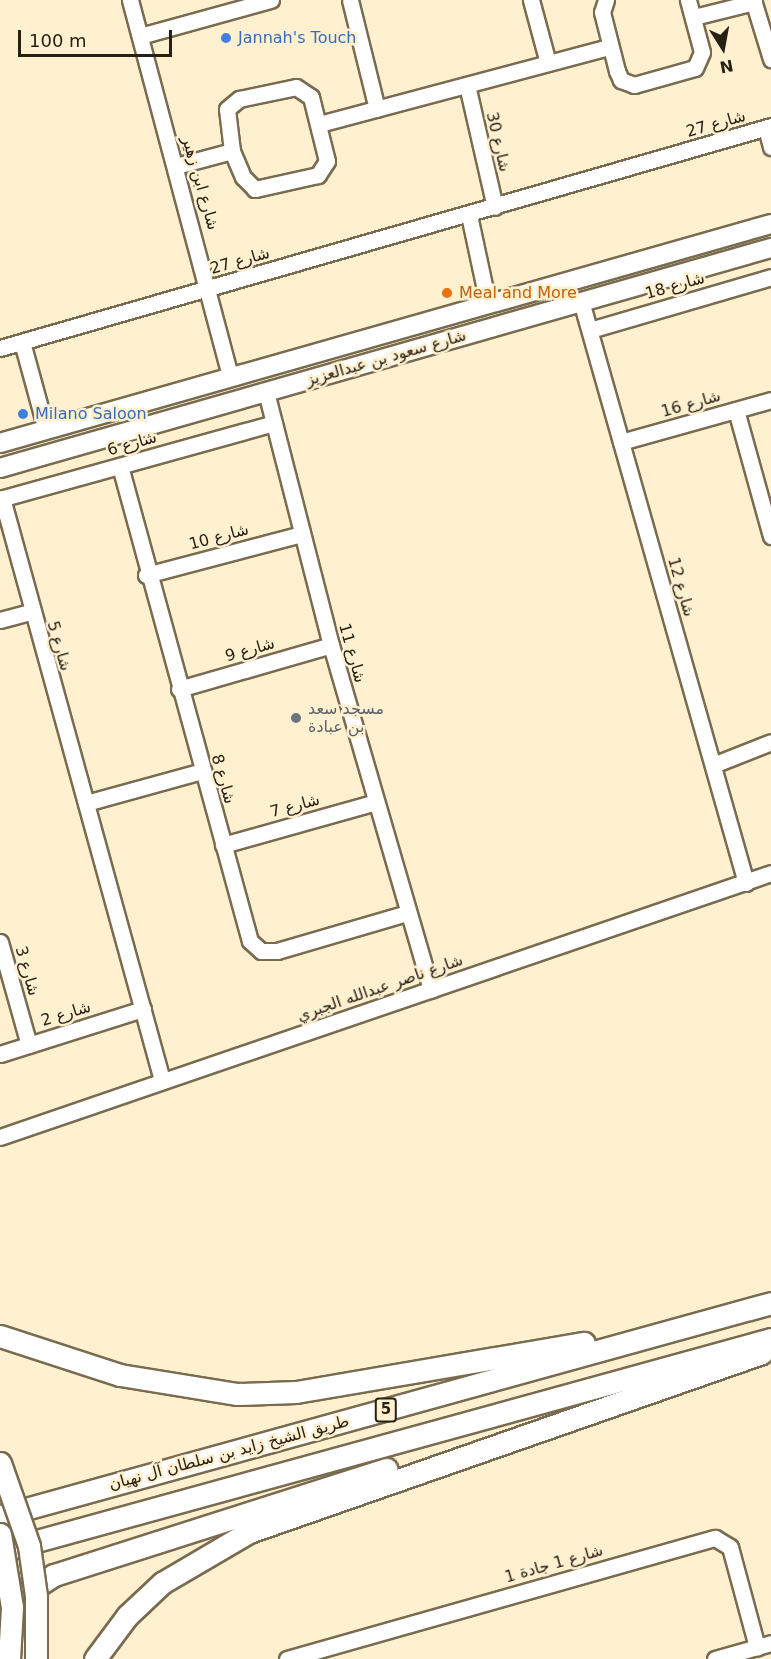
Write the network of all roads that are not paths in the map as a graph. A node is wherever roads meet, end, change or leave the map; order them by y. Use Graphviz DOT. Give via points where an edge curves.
graph roads {
  1 [pos="130,0"];
  2 [pos="270,0"];
  3 [pos="350,0"];
  4 [pos="531,0"];
  5 [pos="606,0"];
  6 [pos="688,0"];
  7 [pos="753,1"];
  8 [pos="694,17"];
  9 [pos="766,25"];
  10 [pos="140,36"];
  11 [pos="609,47"];
  12 [pos="771,59"];
  13 [pos="548,63"];
  14 [pos="467,85"];
  15 [pos="377,109"];
  16 [pos="320,124"];
  17 [pos="768,127"];
  18 [pos="771,147"];
  19 [pos="232,151"];
  20 [pos="176,166"];
  21 [pos="495,207"];
  22 [pos="469,215"];
  23 [pos="766,225"];
  24 [pos="734,234"];
  25 [pos="767,249"];
  26 [pos="739,257"];
  27 [pos="771,277"];
  28 [pos="210,288"];
  29 [pos="581,301"];
  30 [pos="488,304"];
  31 [pos="590,330"];
  32 [pos="22,342"];
  33 [pos="0,348"];
  34 [pos="230,377"];
  35 [pos="266,392"];
  36 [pos="771,400"];
  37 [pos="736,410"];
  38 [pos="274,423"];
  39 [pos="46,430"];
  40 [pos="621,442"];
  41 [pos="0,443"];
  42 [pos="120,466"];
  43 [pos="0,468"];
  44 [pos="1,499"];
  45 [pos="301,534"];
  46 [pos="771,536"];
  47 [pos="146,575"];
  48 [pos="30,612"];
  49 [pos="0,620"];
  50 [pos="331,645"];
  51 [pos="179,689"];
  52 [pos="771,742"];
  53 [pos="713,765"];
  54 [pos="202,771"];
  55 [pos="376,802"];
  56 [pos="86,803"];
  57 [pos="223,844"];
  58 [pos="771,873"];
  59 [pos="746,883"];
  60 [pos="407,913"];
  61 [pos="0,942"];
  62 [pos="431,990"];
  63 [pos="143,1009"];
  64 [pos="29,1044"];
  65 [pos="0,1054"];
  66 [pos="162,1080"];
  67 [pos="0,1137"];
  68 [pos="771,1303"];
  69 [pos="0,1328"];
  70 [pos="682,1328"];
  71 [pos="0,1336"];
  72 [pos="771,1339"];
  73 [pos="771,1350"];
  74 [pos="120,1375"];
  75 [pos="522,1433"];
  76 [pos="0,1463"];
  77 [pos="0,1516"];
  78 [pos="0,1534"];
  79 [pos="0,1551"];
  80 [pos="0,1620"];
  81 [pos="764,1645"];
  82 [pos="9,1659"];
  83 [pos="36,1659"];
  84 [pos="95,1659"];
  85 [pos="287,1659"];
  86 [pos="715,1659"];
  1 -- 10 [label="street, شارع ابن زهير"];
  2 -- 10 [label="street"];
  3 -- 15 [label="street"];
  4 -- 13 [label="street"];
  5 -- 11 [label="street" via="602,12"];
  6 -- 8 [label="street"];
  7 -- 8 [label="street"];
  7 -- 9 [label="street"];
  8 -- 11 [label="street" via="702,52 688,72 627,85"];
  9 -- 12 [label="street"];
  10 -- 20 [label="street, شارع ابن زهير"];
  11 -- 13 [label="street"];
  13 -- 14 [label="street"];
  14 -- 15 [label="street"];
  14 -- 21 [label="street, شارع 30"];
  15 -- 16 [label="street"];
  16 -- 19 [label="street" via="311,97 296,87 239,99 225,118"];
  16 -- 19 [label="street" via="327,161 318,175 255,189 243,177"];
  17 -- 18 [label="street, شارع 27"];
  17 -- 21 [label="street, شارع 27"];
  19 -- 20 [label="street"];
  20 -- 28 [label="street, شارع ابن زهير"];
  21 -- 22 [label="street, شارع 27"];
  22 -- 28 [label="street, شارع 27"];
  22 -- 30 [label="street"];
  23 -- 24 [label="main road, شارع سعود بن عبدالعزيز"];
  23 -- 25 [label="main road" via="754,237"];
  24 -- 26 [label="main road" via="743,244"];
  24 -- 30 [label="main road, شارع سعود بن عبدالعزيز"];
  25 -- 26 [label="main road, شارع سعود بن عبدالعزيز"];
  26 -- 29 [label="main road, شارع سعود بن عبدالعزيز"];
  27 -- 31 [label="street, شارع 18"];
  28 -- 32 [label="street, شارع 27"];
  28 -- 34 [label="street, شارع ابن زهير"];
  29 -- 31 [label="street, شارع 12"];
  29 -- 35 [label="main road, شارع سعود بن عبدالعزيز"];
  30 -- 34 [label="main road, شارع سعود بن عبدالعزيز"];
  31 -- 40 [label="street, شارع 12"];
  32 -- 33 [label="street, شارع 27"];
  32 -- 39 [label="street"];
  34 -- 39 [label="main road, شارع سعود بن عبدالعزيز"];
  35 -- 38 [label="street, شارع 11"];
  35 -- 43 [label="main road, شارع سعود بن عبدالعزيز"];
  36 -- 37 [label="street, شارع 16"];
  37 -- 40 [label="street, شارع 16"];
  37 -- 46 [label="street"];
  38 -- 42 [label="street, شارع 6"];
  38 -- 45 [label="street, شارع 11"];
  39 -- 41 [label="main road, شارع سعود بن عبدالعزيز"];
  40 -- 53 [label="street, شارع 12"];
  42 -- 44 [label="street, شارع 6"];
  42 -- 47 [label="street, شارع 8"];
  44 -- 48 [label="street, شارع 5"];
  45 -- 47 [label="street, شارع 10"];
  45 -- 50 [label="street, شارع 11"];
  47 -- 51 [label="street, شارع 8"];
  48 -- 49 [label="street"];
  48 -- 56 [label="street, شارع 5"];
  50 -- 51 [label="street, شارع 9"];
  50 -- 55 [label="street, شارع 11"];
  51 -- 54 [label="street, شارع 8"];
  52 -- 53 [label="street"];
  53 -- 59 [label="street, شارع 12"];
  54 -- 56 [label="street"];
  54 -- 57 [label="street, شارع 8"];
  55 -- 57 [label="street, شارع 7"];
  55 -- 60 [label="street, شارع 11"];
  56 -- 63 [label="street, شارع 5"];
  57 -- 60 [label="street, شارع 8" via="250,941 261,951 277,951"];
  58 -- 59 [label="street, شارع ناصر عبدالله الجبري"];
  59 -- 62 [label="street, شارع ناصر عبدالله الجبري"];
  60 -- 62 [label="street, شارع 11"];
  61 -- 64 [label="street, شارع 3"];
  62 -- 66 [label="street, شارع ناصر عبدالله الجبري"];
  63 -- 64 [label="street, شارع 2"];
  63 -- 66 [label="street, شارع 5"];
  64 -- 65 [label="street, شارع 2"];
  66 -- 67 [label="street, شارع ناصر عبدالله الجبري"];
  68 -- 70 [label="highway, طريق الشيخ زايد بن سلطان آل نهيان / 5"];
  69 -- 74 [label="highway"];
  70 -- 74 [label="highway" via="296,1392 237,1394"];
  70 -- 77 [label="highway, طريق الشيخ زايد بن سلطان آل نهيان / 5"];
  71 -- 74 [label="highway"];
  72 -- 79 [label="highway, طريق الشيخ زايد بن سلطان آل نهيان / 5"];
  73 -- 75 [label="highway"];
  75 -- 80 [label="highway" via="347,1480 87,1562 23,1595"];
  75 -- 84 [label="highway" via="249,1532 198,1557 145,1598"];
  76 -- 83 [label="highway, bridge" via="29,1546 36,1596"];
  78 -- 82 [label="highway, bridge" via="12,1607"];
  81 -- 85 [label="street, شارع 1 جادة 1" via="730,1548 715,1538"];
  81 -- 86 [label="street"];
}
